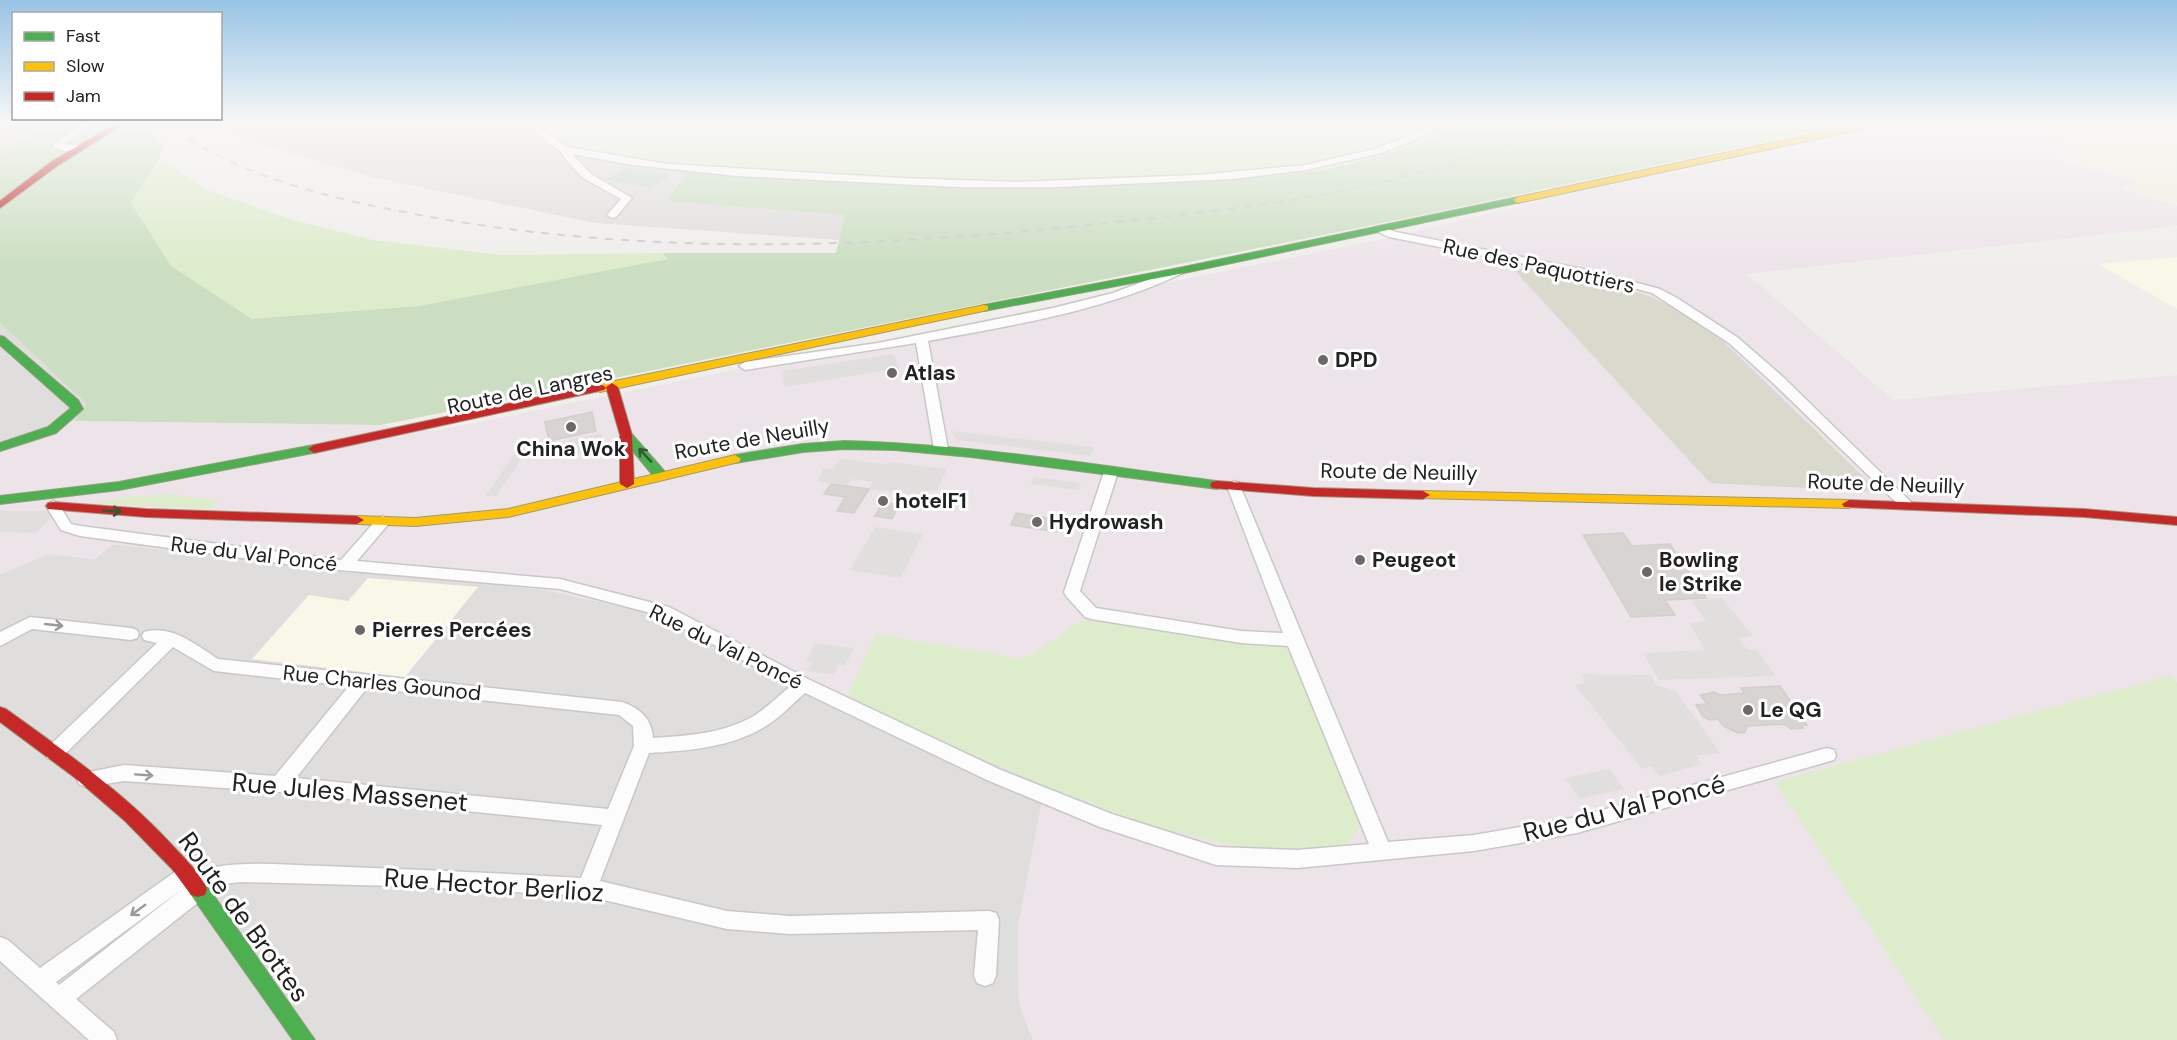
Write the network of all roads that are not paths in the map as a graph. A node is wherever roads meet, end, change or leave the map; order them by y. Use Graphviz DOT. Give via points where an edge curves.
graph roads {
  1 [pos="48,171"];
  2 [pos="582,171"];
  3 [pos="715,171"];
  4 [pos="1289,171"];
  5 [pos="1656,171"];
  6 [pos="0,205"];
  7 [pos="612,215"];
  8 [pos="1380,229"];
  9 [pos="1067,302"];
  10 [pos="0,339"];
  11 [pos="922,340"];
  12 [pos="745,366"];
  13 [pos="612,390"];
  14 [pos="626,435"];
  15 [pos="0,447"];
  16 [pos="941,449"];
  17 [pos="1111,472"];
  18 [pos="661,476"];
  19 [pos="627,484"];
  20 [pos="1234,486"];
  21 [pos="0,500"];
  22 [pos="53,506"];
  23 [pos="1908,506"];
  24 [pos="0,508"];
  25 [pos="383,521"];
  26 [pos="2177,521"];
  27 [pos="345,565"];
  28 [pos="131,634"];
  29 [pos="150,636"];
  30 [pos="172,638"];
  31 [pos="0,640"];
  32 [pos="1295,640"];
  33 [pos="363,681"];
  34 [pos="804,685"];
  35 [pos="0,713"];
  36 [pos="643,746"];
  37 [pos="54,753"];
  38 [pos="1827,755"];
  39 [pos="86,779"];
  40 [pos="280,784"];
  41 [pos="614,818"];
  42 [pos="1382,852"];
  43 [pos="192,883"];
  44 [pos="587,887"];
  45 [pos="0,947"];
  46 [pos="985,976"];
  47 [pos="39,981"];
  48 [pos="60,998"];
  49 [pos="106,1040"];
  50 [pos="305,1040"];
  1 -- 6 [label="main road"];
  2 -- 7 [label="street" via="627,198"];
  3 -- 4 [label="street" via="966,184 1056,184"];
  5 -- 8 [label="main road"];
  8 -- 9 [label="main road" via="1179,271"];
  8 -- 23 [label="street, Rue des Paquottiers" via="1393,235 1597,275 1656,291 1733,340"];
  9 -- 11 [label="street"];
  9 -- 12 [label="main road, Route de Langres"];
  9 -- 13 [label="main road" via="1030,299"];
  10 -- 15 [label="main road" via="77,409 50,431"];
  11 -- 12 [label="street"];
  11 -- 16 [label="street"];
  12 -- 13 [label="main road, Route de Langres"];
  13 -- 14 [label="main road"];
  13 -- 21 [label="main road" via="108,489"];
  13 -- 22 [label="main road, Route de Langres" via="212,478"];
  18 -- 14 [label="main road, one-way"];
  14 -- 19 [label="main road"];
  16 -- 17 [label="main road, Route de Neuilly"];
  16 -- 18 [label="main road, Route de Neuilly" via="845,445 804,448"];
  17 -- 20 [label="main road, Route de Neuilly"];
  17 -- 32 [label="street" via="1072,592 1091,613 1241,637"];
  18 -- 19 [label="main road, Route de Neuilly"];
  19 -- 25 [label="main road, Route de Neuilly" via="520,512 415,522"];
  20 -- 23 [label="main road, Route de Neuilly" via="1311,492"];
  20 -- 32 [label="street"];
  22 -- 24 [label="main road, Route de Langres"];
  22 -- 25 [label="main road, Route de Neuilly, one-way"];
  22 -- 27 [label="street, Rue du Val Poncé" via="66,526 80,531"];
  23 -- 26 [label="main road, Route de Neuilly" via="2091,513"];
  25 -- 27 [label="street"];
  27 -- 34 [label="street, Rue du Val Poncé" via="560,584 663,611"];
  31 -- 28 [label="street, one-way" via="30,623"];
  29 -- 30 [label="street, Rue Charles Gounod"];
  30 -- 33 [label="street, Rue Charles Gounod" via="214,665"];
  30 -- 37 [label="street"];
  32 -- 42 [label="street"];
  33 -- 36 [label="street, Rue Charles Gounod" via="622,709 642,722"];
  33 -- 40 [label="street"];
  34 -- 36 [label="street" via="757,723 729,735"];
  34 -- 42 [label="street, Rue du Val Poncé" via="994,775 1143,834 1216,856 1297,859"];
  35 -- 37 [label="main road, Route de Brottes"];
  36 -- 41 [label="street"];
  37 -- 39 [label="main road, Route de Brottes"];
  38 -- 42 [label="street, Rue du Val Poncé" via="1576,825 1474,843"];
  39 -- 40 [label="street, Rue Jules Massenet, one-way" via="124,773"];
  39 -- 43 [label="main road, Route de Brottes" via="159,841"];
  40 -- 41 [label="street, Rue Jules Massenet"];
  41 -- 44 [label="street"];
  43 -- 44 [label="street, Rue Hector Berlioz" via="210,876 241,873"];
  43 -- 47 [label="street, one-way"];
  43 -- 48 [label="street"];
  43 -- 50 [label="main road, Route de Brottes"];
  44 -- 46 [label="street, Rue Hector Berlioz" via="727,920 790,925 988,920"];
  45 -- 47 [label="street"];
  47 -- 48 [label="street"];
  48 -- 49 [label="street"];
}
